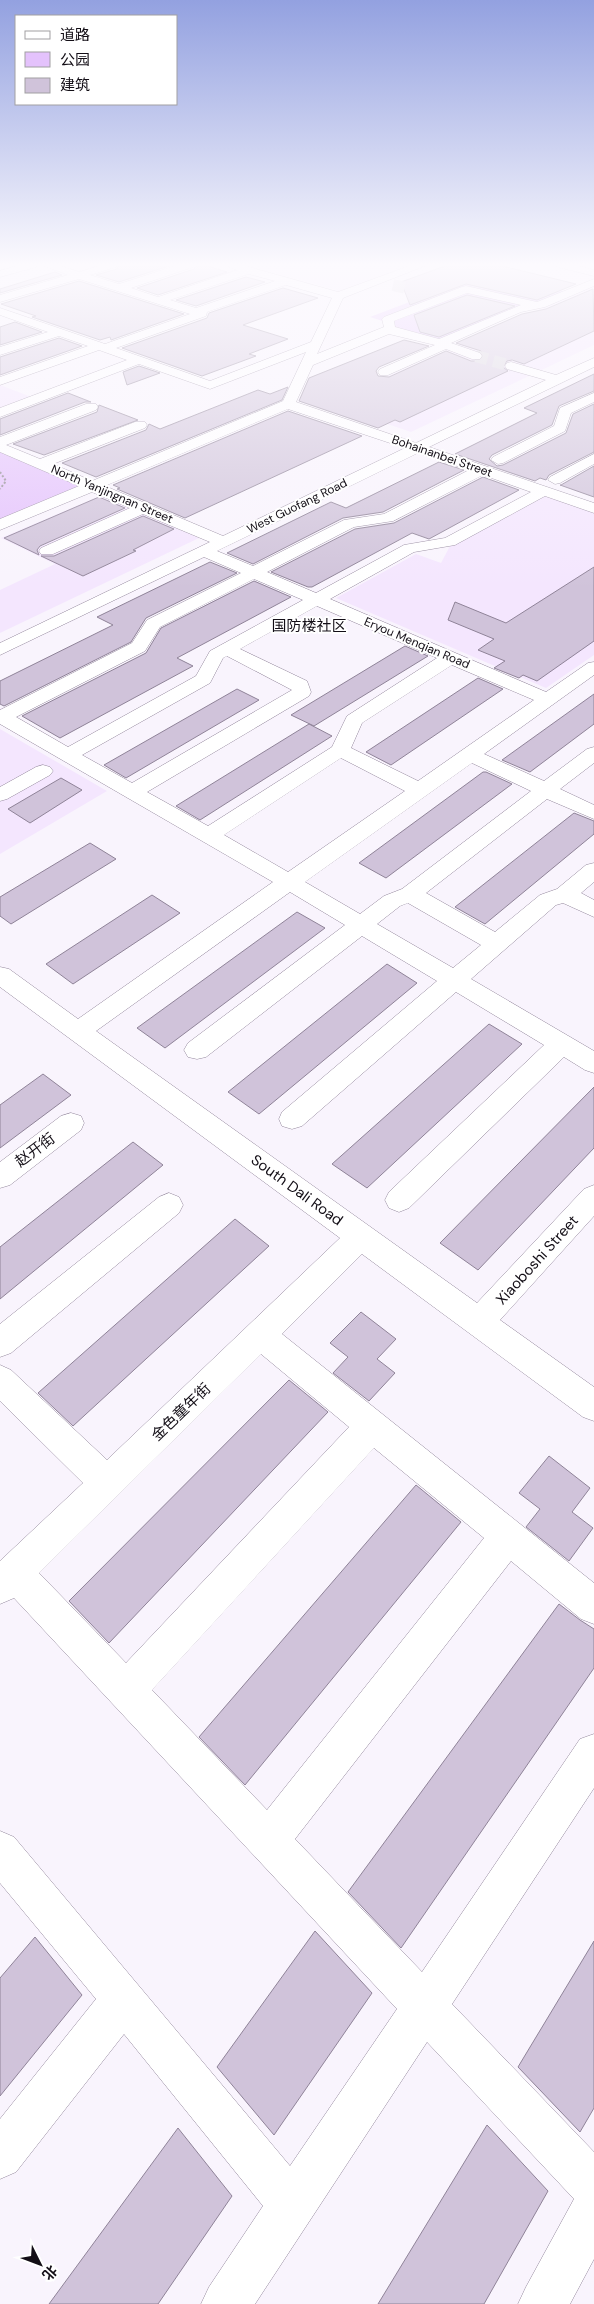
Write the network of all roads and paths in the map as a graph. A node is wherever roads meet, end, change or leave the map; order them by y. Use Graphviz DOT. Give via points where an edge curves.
graph roads {
  1 [pos="25,373"];
  2 [pos="105,373"];
  3 [pos="175,373"];
  4 [pos="242,373"];
  5 [pos="303,373"];
  6 [pos="533,373"];
  7 [pos="574,373"];
  8 [pos="558,380"];
  9 [pos="0,381"];
  10 [pos="594,397"];
  11 [pos="288,404"];
  12 [pos="91,407"];
  13 [pos="0,414"];
  14 [pos="140,425"];
  15 [pos="0,442"];
  16 [pos="0,447"];
  17 [pos="417,448"];
  18 [pos="594,458"];
  19 [pos="498,460"];
  20 [pos="40,464"];
  21 [pos="481,470"];
  22 [pos="0,472"];
  23 [pos="555,480"];
  24 [pos="93,486"];
  25 [pos="0,489"];
  26 [pos="543,491"];
  27 [pos="143,508"];
  28 [pos="594,508"];
  29 [pos="120,518"];
  30 [pos="0,525"];
  31 [pos="138,526"];
  32 [pos="223,542"];
  33 [pos="47,551"];
  34 [pos="204,551"];
  35 [pos="253,572"];
  36 [pos="316,600"];
  37 [pos="226,649"];
  38 [pos="0,650"];
  39 [pos="450,658"];
  40 [pos="593,669"];
  41 [pos="547,699"];
  42 [pos="1,717"];
  43 [pos="340,750"];
  44 [pos="594,753"];
  45 [pos="469,754"];
  46 [pos="67,755"];
  47 [pos="43,771"];
  48 [pos="419,790"];
  49 [pos="546,790"];
  50 [pos="132,792"];
  51 [pos="0,795"];
  52 [pos="594,814"];
  53 [pos="208,836"];
  54 [pos="594,870"];
  55 [pos="289,882"];
  56 [pos="410,894"];
  57 [pos="565,894"];
  58 [pos="594,909"];
  59 [pos="361,925"];
  60 [pos="496,943"];
  61 [pos="0,975"];
  62 [pos="453,980"];
  63 [pos="78,1031"];
  64 [pos="562,1044"];
  65 [pos="197,1050"];
  66 [pos="592,1058"];
  67 [pos="292,1119"];
  68 [pos="71,1123"];
  69 [pos="0,1177"];
  70 [pos="594,1197"];
  71 [pos="399,1200"];
  72 [pos="169,1205"];
  73 [pos="361,1237"];
  74 [pos="479,1322"];
  75 [pos="260,1335"];
  76 [pos="0,1342"];
  77 [pos="0,1380"];
  78 [pos="594,1406"];
  79 [pos="372,1426"];
  80 [pos="107,1483"];
  81 [pos="508,1536"];
  82 [pos="7,1579"];
  83 [pos="594,1606"];
  84 [pos="126,1692"];
  85 [pos="594,1753"];
  86 [pos="268,1841"];
  87 [pos="0,1851"];
  88 [pos="124,1998"];
  89 [pos="425,2007"];
  90 [pos="0,2156"];
  91 [pos="594,2186"];
  92 [pos="292,2205"];
  93 [pos="594,2211"];
  94 [pos="226,2304"];
  95 [pos="543,2304"];
  1 -- 9 [label="street"];
  2 -- 13 [label="street"];
  3 -- 4 [label="street" via="210,385"];
  5 -- 11 [label="street"];
  6 -- 8 [label="street"];
  7 -- 8 [label="street, West Guofang Road"];
  8 -- 17 [label="street, West Guofang Road"];
  10 -- 19 [label="street" via="564,412 560,428"];
  11 -- 17 [label="street, Bohainanbei Street"];
  11 -- 24 [label="street"];
  12 -- 15 [label="street"];
  14 -- 20 [label="street"];
  16 -- 20 [label="street, North Yanjingnan Street"];
  17 -- 21 [label="street, Bohainanbei Street"];
  17 -- 32 [label="street, West Guofang Road"];
  18 -- 23 [label="street"];
  20 -- 24 [label="street, North Yanjingnan Street"];
  21 -- 26 [label="street, Bohainanbei Street"];
  21 -- 35 [label="street" via="388,518 350,523"];
  22 -- 25 [label="path" via="6,481"];
  24 -- 27 [label="street, North Yanjingnan Street"];
  24 -- 30 [label="street"];
  26 -- 28 [label="street, Bohainanbei Street"];
  26 -- 36 [label="street" via="449,542 410,548"];
  27 -- 29 [label="street"];
  27 -- 32 [label="street, North Yanjingnan Street"];
  29 -- 31 [label="street"];
  29 -- 33 [label="street"];
  32 -- 34 [label="street, West Guofang Road"];
  34 -- 35 [label="street, Eryou Menqian Road"];
  34 -- 38 [label="street, West Guofang Road"];
  35 -- 36 [label="street, Eryou Menqian Road"];
  35 -- 42 [label="street" via="153,624 139,647"];
  36 -- 37 [label="street"];
  36 -- 39 [label="street, Eryou Menqian Road"];
  37 -- 46 [label="street" via="216,655 203,679"];
  37 -- 50 [label="street" via="300,685 302,692"];
  39 -- 41 [label="street, Eryou Menqian Road"];
  39 -- 43 [label="street" via="354,720"];
  40 -- 41 [label="street"];
  41 -- 45 [label="street"];
  42 -- 46 [label="street"];
  43 -- 48 [label="street"];
  43 -- 53 [label="street"];
  44 -- 49 [label="street"];
  45 -- 48 [label="street"];
  45 -- 49 [label="street"];
  46 -- 50 [label="street"];
  47 -- 51 [label="street"];
  48 -- 55 [label="street"];
  49 -- 52 [label="street"];
  49 -- 56 [label="street"];
  50 -- 53 [label="street"];
  53 -- 55 [label="street"];
  54 -- 57 [label="street"];
  55 -- 59 [label="street"];
  55 -- 63 [label="street"];
  56 -- 59 [label="street" via="392,901"];
  56 -- 60 [label="street"];
  57 -- 58 [label="street"];
  57 -- 60 [label="street" via="548,900"];
  59 -- 62 [label="street"];
  59 -- 65 [label="street"];
  60 -- 62 [label="street"];
  61 -- 63 [label="street, South Dali Road"];
  62 -- 64 [label="street"];
  62 -- 67 [label="street"];
  63 -- 73 [label="street, South Dali Road"];
  64 -- 66 [label="street"];
  64 -- 71 [label="street"];
  68 -- 69 [label="street, 赵开街"];
  70 -- 74 [label="street, Xiaoboshi Street"];
  72 -- 76 [label="street"];
  73 -- 74 [label="street, South Dali Road"];
  73 -- 75 [label="street, 金色童年街"];
  74 -- 78 [label="street, South Dali Road"];
  75 -- 79 [label="street"];
  75 -- 80 [label="street, 金色童年街"];
  77 -- 80 [label="street"];
  79 -- 81 [label="street"];
  79 -- 84 [label="street"];
  80 -- 82 [label="street, 金色童年街"];
  81 -- 83 [label="street"];
  81 -- 86 [label="street"];
  82 -- 84 [label="street"];
  84 -- 86 [label="street"];
  85 -- 89 [label="street"];
  86 -- 89 [label="street"];
  87 -- 88 [label="street"];
  88 -- 90 [label="street"];
  88 -- 92 [label="street"];
  89 -- 91 [label="street"];
  89 -- 92 [label="street"];
  92 -- 94 [label="street"];
  93 -- 95 [label="street"];
}
